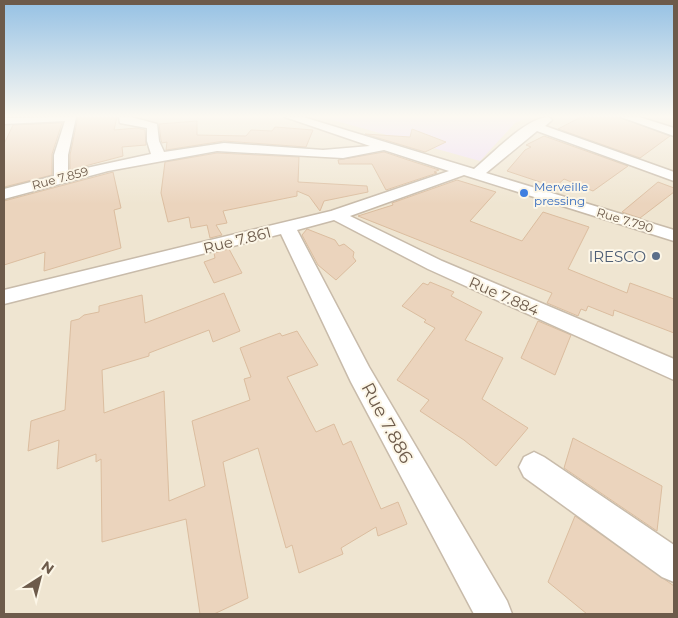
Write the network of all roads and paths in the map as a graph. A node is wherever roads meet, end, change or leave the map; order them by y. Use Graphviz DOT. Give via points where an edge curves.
graph roads {
  1 [pos="64,146"];
  2 [pos="155,146"];
  3 [pos="384,146"];
  4 [pos="507,146"];
  5 [pos="588,146"];
  6 [pos="159,157"];
  7 [pos="472,172"];
  8 [pos="61,177"];
  9 [pos="674,177"];
  10 [pos="4,194"];
  11 [pos="336,215"];
  12 [pos="287,228"];
  13 [pos="674,236"];
  14 [pos="5,300"];
  15 [pos="674,370"];
  16 [pos="534,467"];
  17 [pos="674,565"];
  18 [pos="494,614"];
  1 -- 8 [label="street"];
  2 -- 6 [label="street"];
  3 -- 6 [label="street, Rue 7.859" via="369,151 312,152 223,147"];
  3 -- 7 [label="street, Rue 7.790"];
  4 -- 7 [label="street"];
  5 -- 9 [label="street"];
  6 -- 8 [label="street, Rue 7.859"];
  7 -- 11 [label="street, Rue 7.861"];
  7 -- 13 [label="street, Rue 7.790"];
  8 -- 10 [label="street, Rue 7.859"];
  11 -- 12 [label="street, Rue 7.861"];
  11 -- 15 [label="street, Rue 7.884" via="435,265"];
  12 -- 14 [label="street, Rue 7.861"];
  12 -- 18 [label="street, Rue 7.886" via="315,290"];
  16 -- 17 [label="street"];
}
